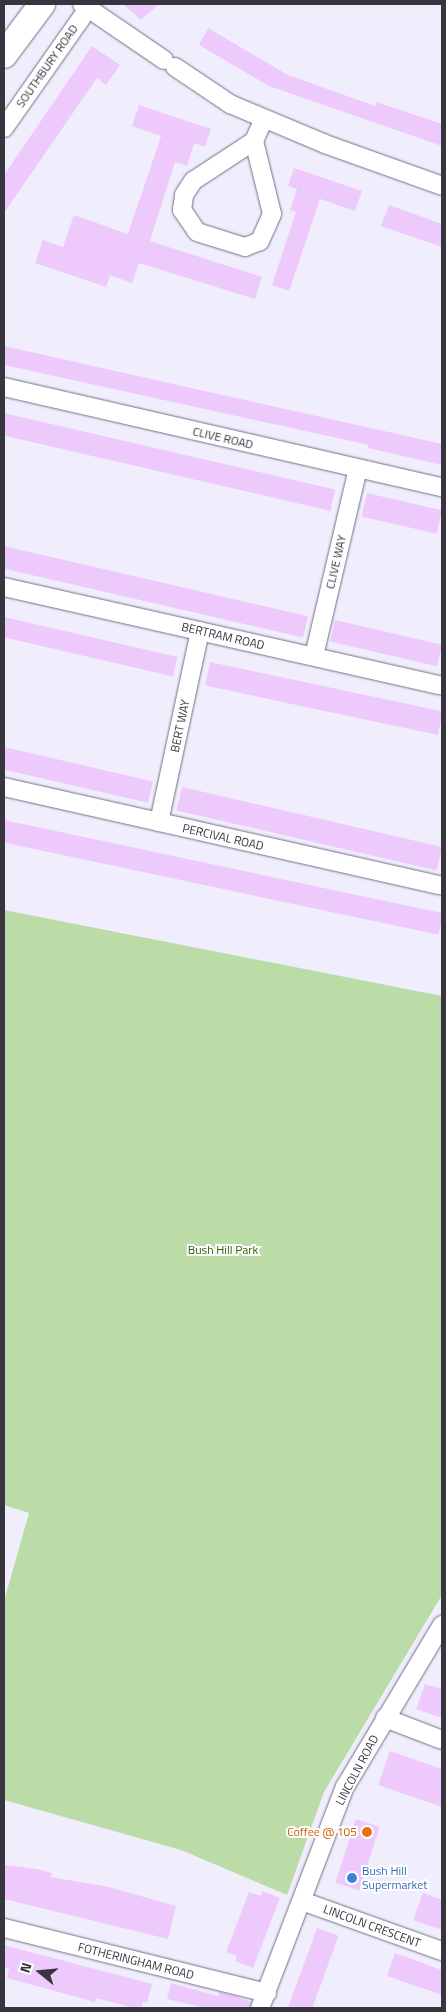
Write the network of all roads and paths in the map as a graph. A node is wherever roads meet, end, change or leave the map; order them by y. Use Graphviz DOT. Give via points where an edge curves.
graph roads {
  1 [pos="42,4"];
  2 [pos="87,5"];
  3 [pos="4,55"];
  4 [pos="264,118"];
  5 [pos="4,128"];
  6 [pos="254,141"];
  7 [pos="442,186"];
  8 [pos="4,387"];
  9 [pos="358,469"];
  10 [pos="442,487"];
  11 [pos="4,587"];
  12 [pos="200,631"];
  13 [pos="314,656"];
  14 [pos="442,686"];
  15 [pos="4,787"];
  16 [pos="159,822"];
  17 [pos="442,886"];
  18 [pos="442,1625"];
  19 [pos="385,1718"];
  20 [pos="442,1740"];
  21 [pos="302,1900"];
  22 [pos="4,1928"];
  23 [pos="442,1951"];
  24 [pos="264,2001"];
  1 -- 3 [label="main road"];
  2 -- 4 [label="street" via="230,104"];
  2 -- 5 [label="street, SOUTHBURY ROAD"];
  4 -- 6 [label="street"];
  4 -- 7 [label="street" via="325,144"];
  6 -- 6 [label="street" via="272,214 260,241 245,247 197,232 182,210 189,188 216,163"];
  8 -- 9 [label="street, CLIVE ROAD"];
  9 -- 10 [label="street, CLIVE ROAD"];
  9 -- 13 [label="street, CLIVE WAY"];
  11 -- 12 [label="street, BERTRAM ROAD"];
  12 -- 13 [label="street, BERTRAM ROAD"];
  12 -- 16 [label="street, BERT WAY"];
  13 -- 14 [label="street, BERTRAM ROAD"];
  15 -- 16 [label="street, PERCIVAL ROAD"];
  16 -- 17 [label="street, PERCIVAL ROAD"];
  18 -- 19 [label="street, LINCOLN ROAD"];
  19 -- 20 [label="street"];
  19 -- 21 [label="street, LINCOLN ROAD" via="345,1787"];
  21 -- 23 [label="street, LINCOLN CRESCENT"];
  21 -- 24 [label="street, LINCOLN ROAD"];
  22 -- 24 [label="street, FOTHERINGHAM ROAD"];
}
